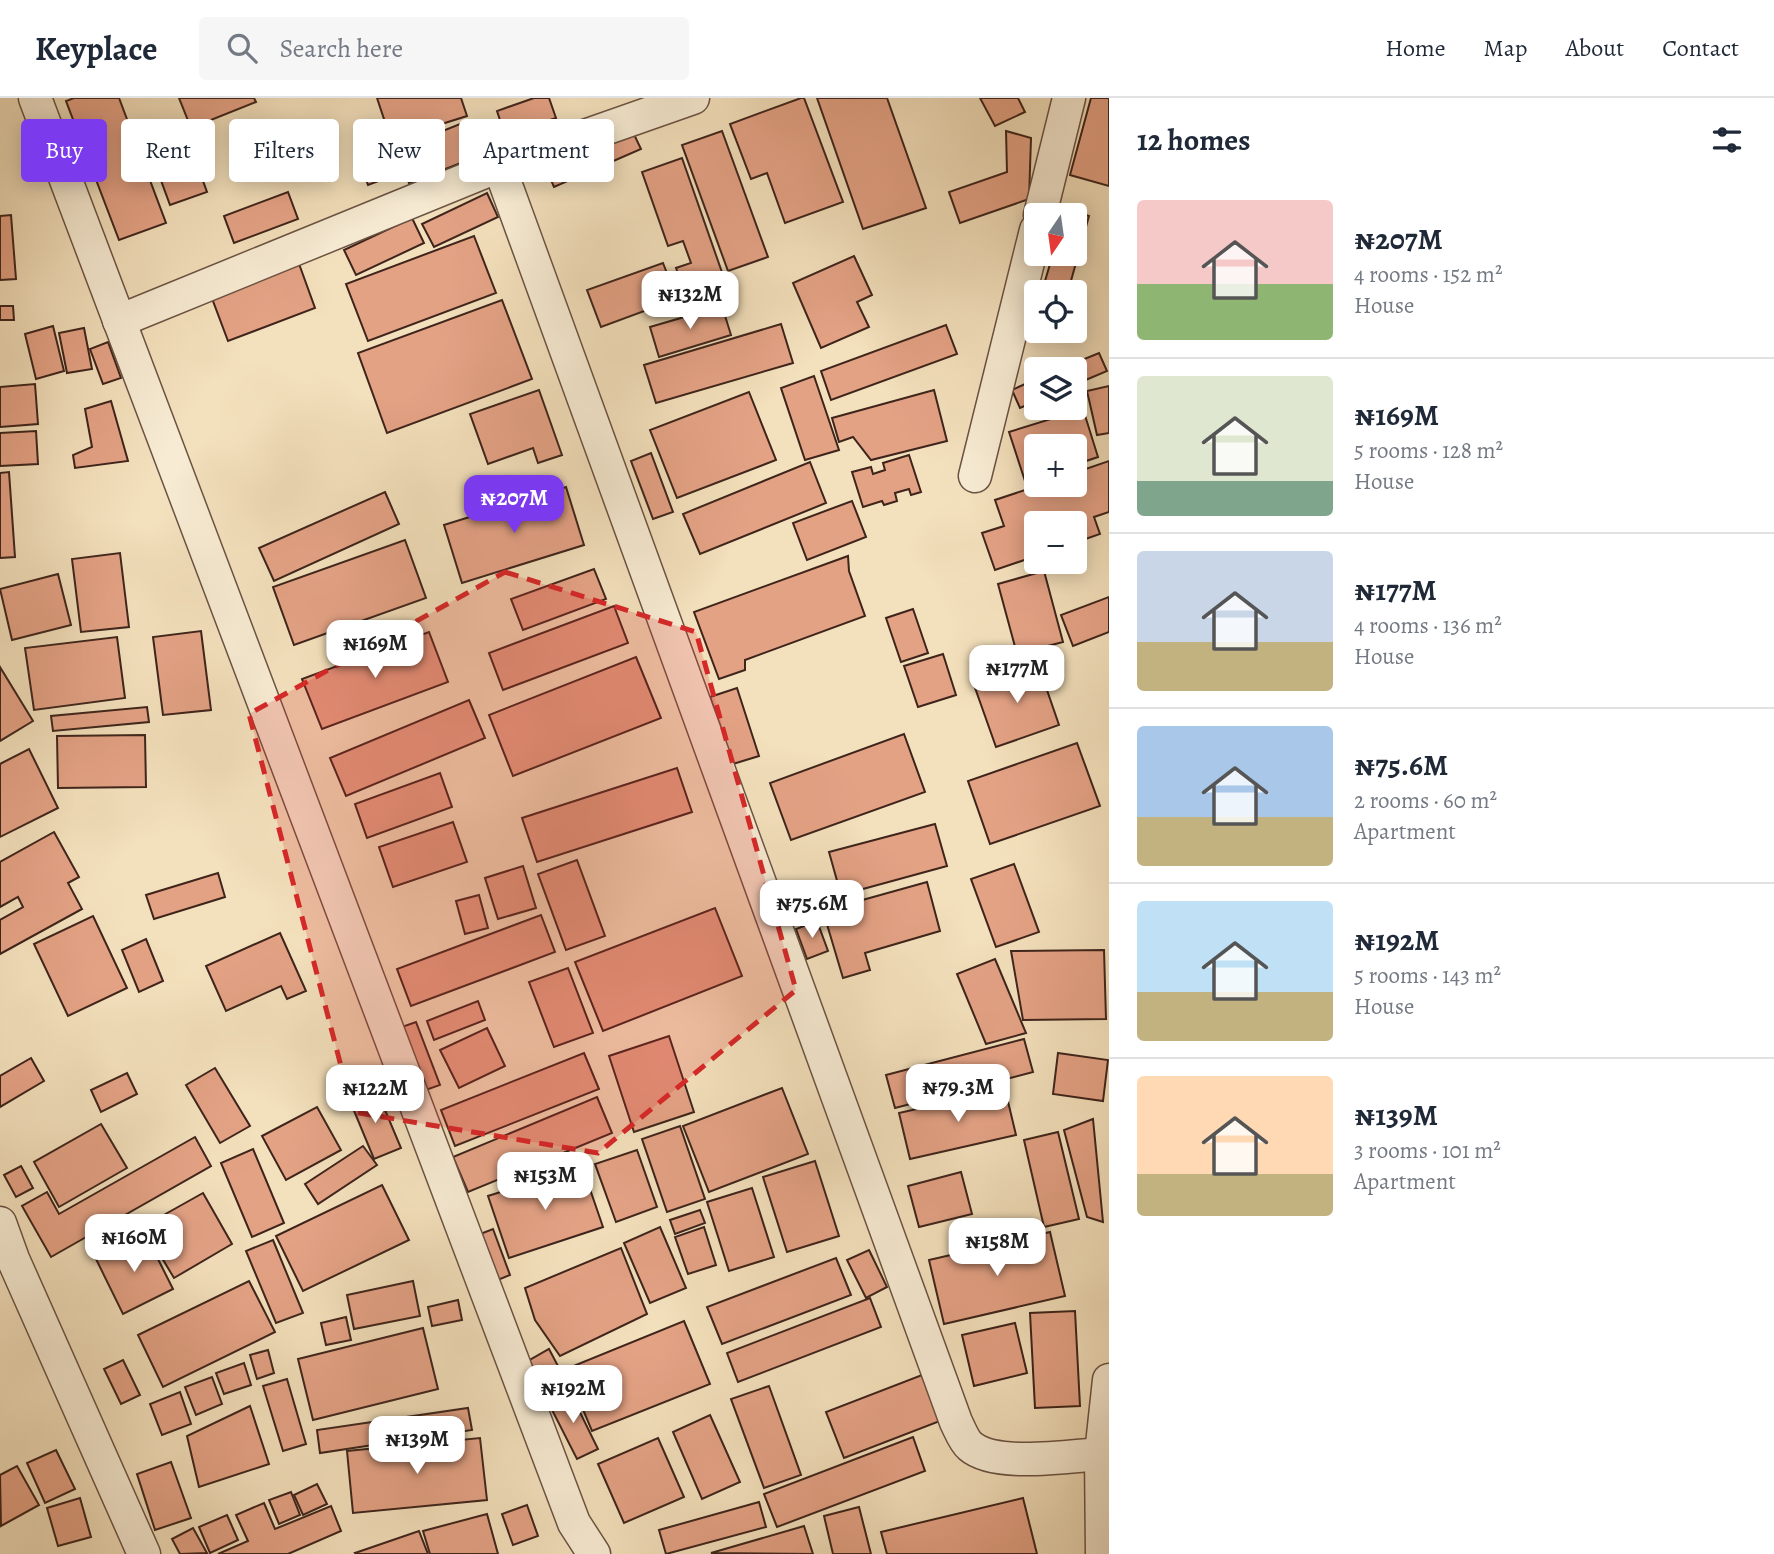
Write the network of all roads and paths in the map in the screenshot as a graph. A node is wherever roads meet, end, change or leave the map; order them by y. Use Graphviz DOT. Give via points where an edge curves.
graph roads {
  1 [pos="35,98"];
  2 [pos="693,98"];
  3 [pos="1069,98"];
  4 [pos="614,126"];
  5 [pos="460,182"];
  6 [pos="505,182"];
  7 [pos="1043,203"];
  8 [pos="1027,266"];
  9 [pos="119,320"];
  10 [pos="975,476"];
  11 [pos="0,1223"];
  12 [pos="6,1261"];
  13 [pos="1109,1380"];
  14 [pos="1101,1454"];
  15 [pos="144,1554"];
  16 [pos="594,1554"];
  17 [pos="1101,1554"];
  1 -- 9 [label="street"];
  2 -- 4 [label="street"];
  3 -- 7 [label="street"];
  5 -- 9 [label="street"];
  6 -- 14 [label="street" via="956,1422 968,1446 988,1457"];
  8 -- 10 [label="street"];
  9 -- 16 [label="street" via="574,1523"];
  11 -- 12 [label="street"];
  12 -- 15 [label="street"];
  13 -- 14 [label="street"];
  14 -- 17 [label="street"];
}
